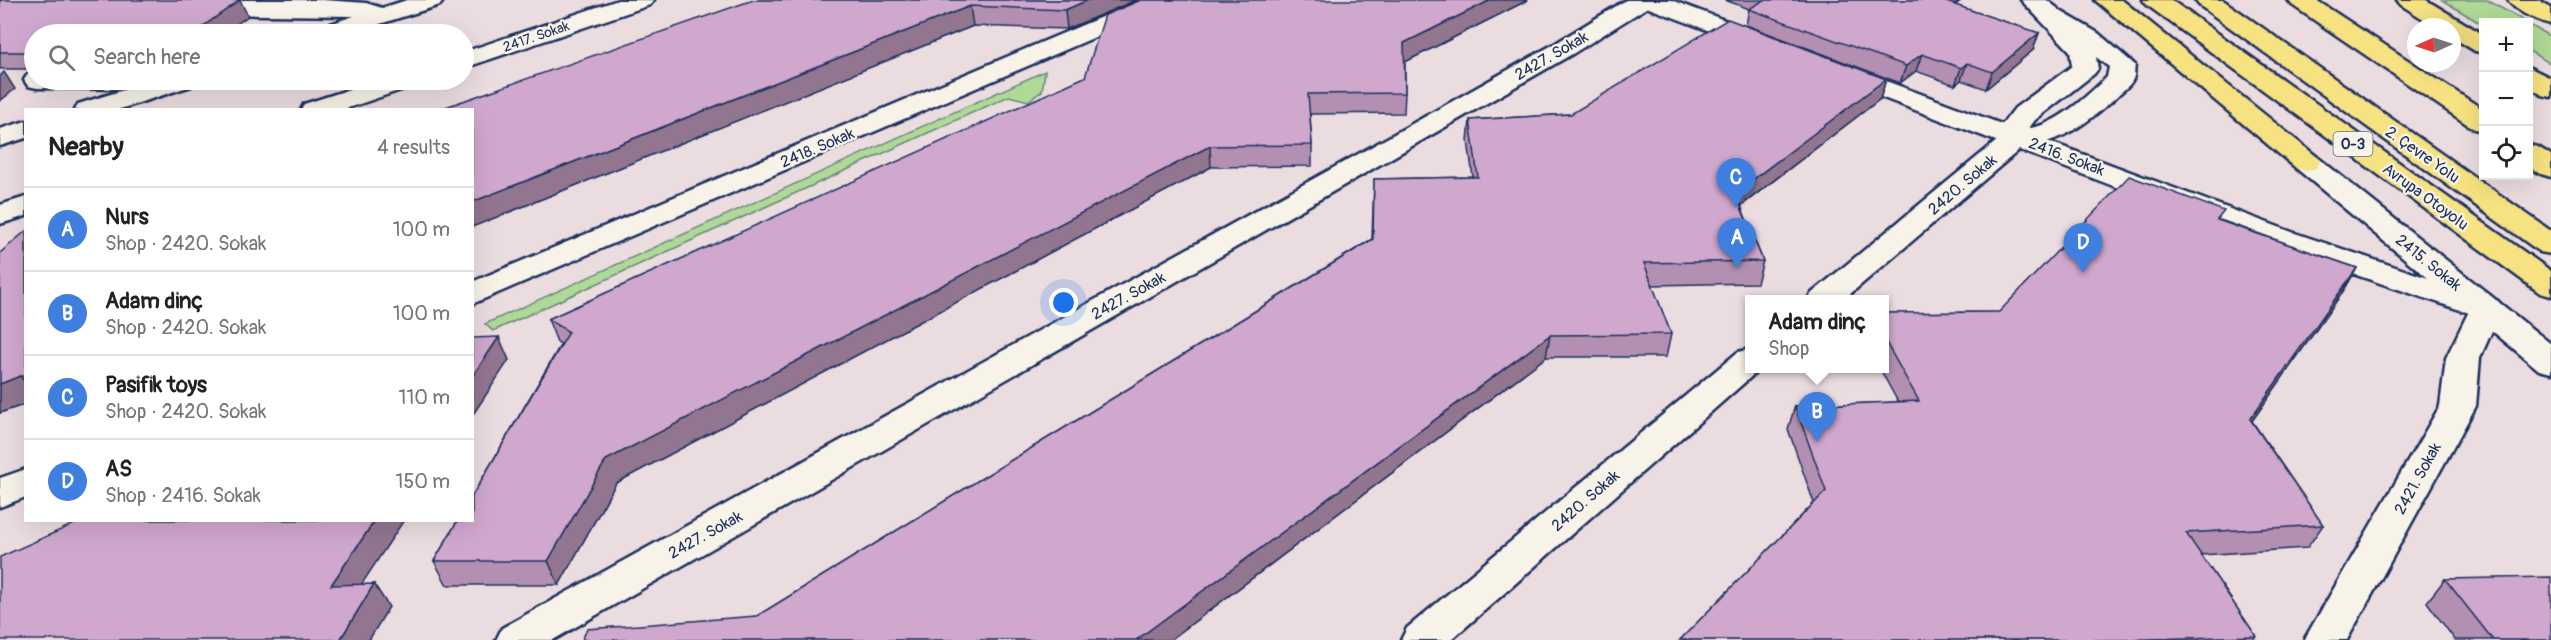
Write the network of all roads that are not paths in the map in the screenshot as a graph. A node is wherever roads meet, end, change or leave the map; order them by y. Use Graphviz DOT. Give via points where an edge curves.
graph roads {
  1 [pos="432,0"];
  2 [pos="642,0"];
  3 [pos="1162,0"];
  4 [pos="1643,0"];
  5 [pos="1649,0"];
  6 [pos="2033,0"];
  7 [pos="2107,0"];
  8 [pos="2155,0"];
  9 [pos="2207,0"];
  10 [pos="2300,0"];
  11 [pos="2409,0"];
  12 [pos="2520,0"];
  13 [pos="178,6"];
  14 [pos="381,16"];
  15 [pos="2053,16"];
  16 [pos="2551,17"];
  17 [pos="356,24"];
  18 [pos="2479,43"];
  19 [pos="1782,50"];
  20 [pos="474,57"];
  21 [pos="1815,62"];
  22 [pos="2533,78"];
  23 [pos="2551,89"];
  24 [pos="149,90"];
  25 [pos="374,90"];
  26 [pos="94,108"];
  27 [pos="320,108"];
  28 [pos="2479,120"];
  29 [pos="24,130"];
  30 [pos="2018,137"];
  31 [pos="0,138"];
  32 [pos="2533,156"];
  33 [pos="2306,162"];
  34 [pos="2551,168"];
  35 [pos="24,207"];
  36 [pos="0,215"];
  37 [pos="2551,245"];
  38 [pos="2551,286"];
  39 [pos="474,293"];
  40 [pos="1829,295"];
  41 [pos="2486,308"];
  42 [pos="2551,362"];
  43 [pos="1745,363"];
  44 [pos="24,483"];
  45 [pos="0,493"];
  46 [pos="517,640"];
  47 [pos="1422,640"];
  48 [pos="2325,640"];
  1 -- 14 [label="street"];
  2 -- 20 [label="street, 2417. Sokak"];
  3 -- 39 [label="street, 2418. Sokak"];
  4 -- 46 [label="street, 2427. Sokak" via="1408,138"];
  5 -- 19 [label="street"];
  6 -- 15 [label="street"];
  7 -- 33 [label="highway"];
  8 -- 38 [label="highway, Avrupa Otoyolu / O-3"];
  9 -- 37 [label="highway, 2. Çevre Yolu"];
  10 -- 28 [label="highway"];
  11 -- 18 [label="highway"];
  12 -- 16 [label="highway"];
  13 -- 14 [label="street" via="320,7 366,10"];
  14 -- 17 [label="street"];
  15 -- 30 [label="street" via="2083,50 2085,69 2025,114 2015,126"];
  15 -- 30 [label="street" via="2122,65 2120,79 2100,99 2051,131"];
  21 -- 30 [label="street, 2416. Sokak"];
  22 -- 23 [label="highway"];
  24 -- 26 [label="street"];
  25 -- 27 [label="street"];
  29 -- 31 [label="street"];
  30 -- 40 [label="street, 2420. Sokak"];
  30 -- 41 [label="street, 2416. Sokak" via="2290,242"];
  32 -- 34 [label="highway"];
  33 -- 41 [label="street, 2415. Sokak"];
  35 -- 36 [label="street"];
  41 -- 42 [label="street, 2415. Sokak"];
  41 -- 48 [label="street, 2421. Sokak" via="2463,358 2458,406"];
  43 -- 47 [label="street, 2420. Sokak"];
  44 -- 45 [label="street"];
}
